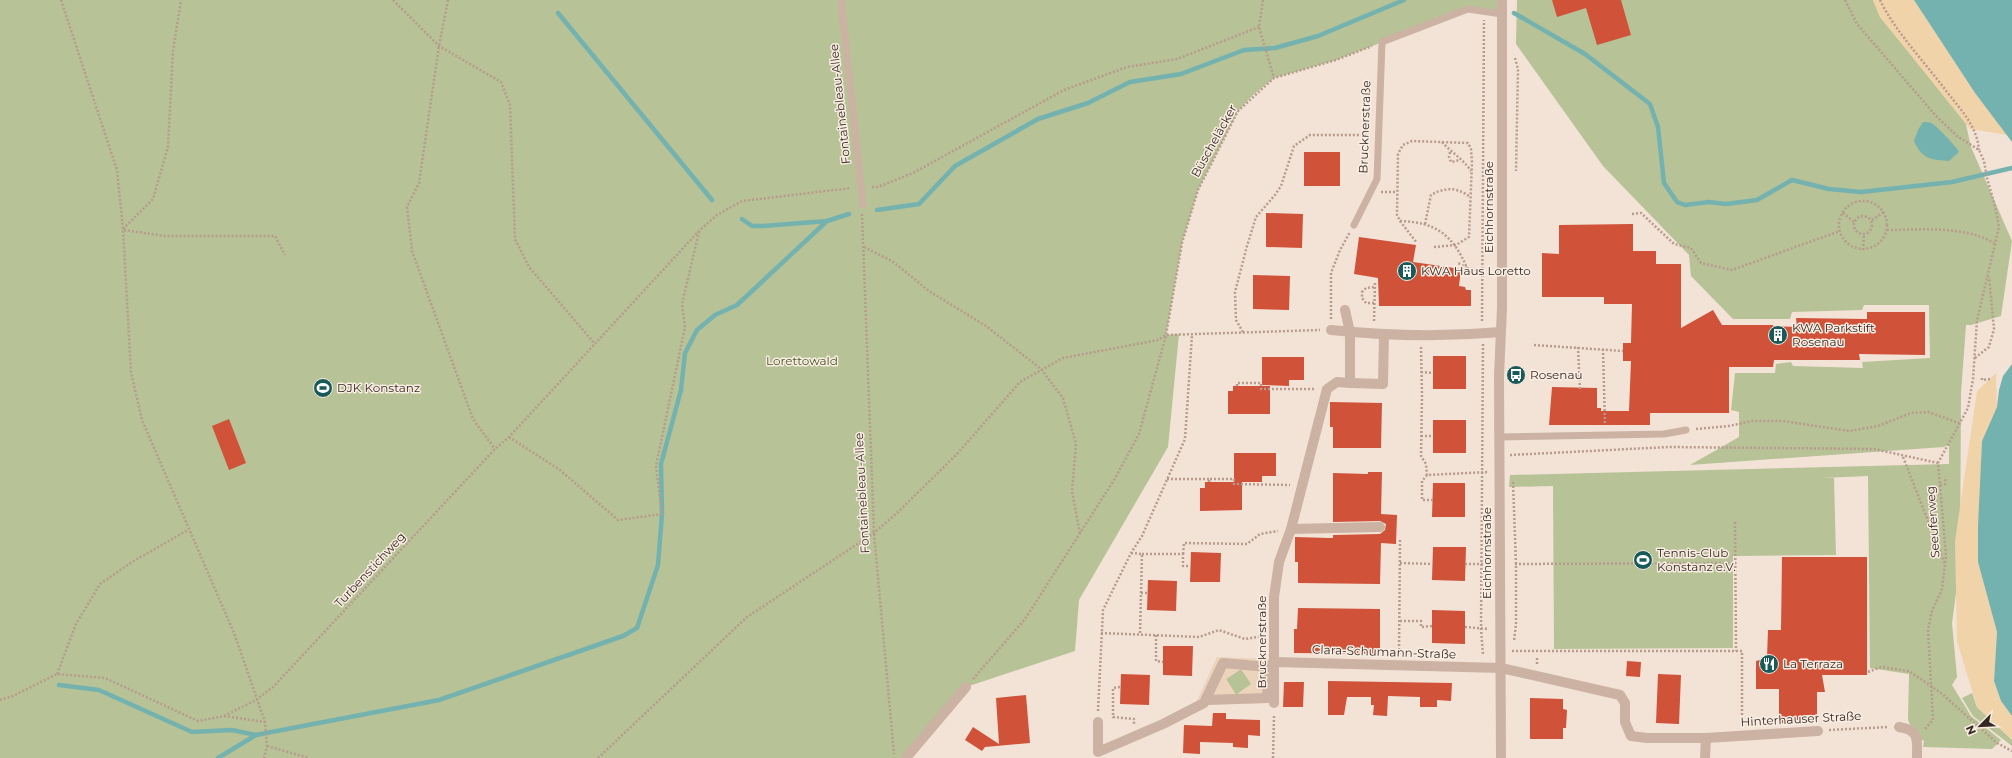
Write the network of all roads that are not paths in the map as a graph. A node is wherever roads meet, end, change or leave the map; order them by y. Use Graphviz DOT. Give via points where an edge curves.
graph roads {
  1 [pos="841,0"];
  2 [pos="1502,0"];
  3 [pos="1502,14"];
  4 [pos="863,205"];
  5 [pos="1354,225"];
  6 [pos="1345,310"];
  7 [pos="1331,330"];
  8 [pos="1350,332"];
  9 [pos="1501,332"];
  10 [pos="1379,334"];
  11 [pos="1350,383"];
  12 [pos="1686,430"];
  13 [pos="1499,437"];
  14 [pos="1380,527"];
  15 [pos="1291,529"];
  16 [pos="1271,664"];
  17 [pos="1501,668"];
  18 [pos="966,687"];
  19 [pos="1206,700"];
  20 [pos="1274,703"];
  21 [pos="1098,722"];
  22 [pos="1899,726"];
  23 [pos="1818,731"];
  24 [pos="1706,738"];
  25 [pos="906,758"];
  26 [pos="1501,758"];
  27 [pos="1706,758"];
  28 [pos="1918,758"];
  1 -- 4 [label="lane, Fontainebleau-Allee"];
  2 -- 3 [label="street, Eichhornstraße"];
  3 -- 5 [label="lane, Brucknerstraße" via="1468,9 1382,42 1377,179"];
  3 -- 9 [label="street, Eichhornstraße"];
  6 -- 8 [label="street"];
  7 -- 8 [label="street"];
  8 -- 10 [label="street"];
  8 -- 11 [label="street"];
  9 -- 10 [label="street" via="1420,336"];
  9 -- 13 [label="street, Eichhornstraße"];
  10 -- 11 [label="street" via="1383,384"];
  11 -- 15 [label="street, Brucknerstraße" via="1337,382 1326,389"];
  12 -- 13 [label="lane" via="1664,434"];
  13 -- 17 [label="street, Eichhornstraße"];
  14 -- 15 [label="street"];
  15 -- 16 [label="street, Brucknerstraße" via="1278,569"];
  16 -- 17 [label="street, Clara-Schumann-Straße"];
  16 -- 19 [label="street, Clara-Schumann-Straße" via="1223,663"];
  16 -- 19 [label="street" via="1267,698"];
  16 -- 20 [label="street, Brucknerstraße"];
  17 -- 24 [label="street, Hinterhauser Straße" via="1620,695 1625,703 1630,736"];
  17 -- 26 [label="street, Eichhornstraße"];
  18 -- 25 [label="street"];
  19 -- 21 [label="street" via="1163,724 1098,752"];
  22 -- 28 [label="street" via="1909,728 1914,733 1917,739"];
  23 -- 24 [label="street, Hinterhauser Straße"];
  24 -- 27 [label="street"];
}
